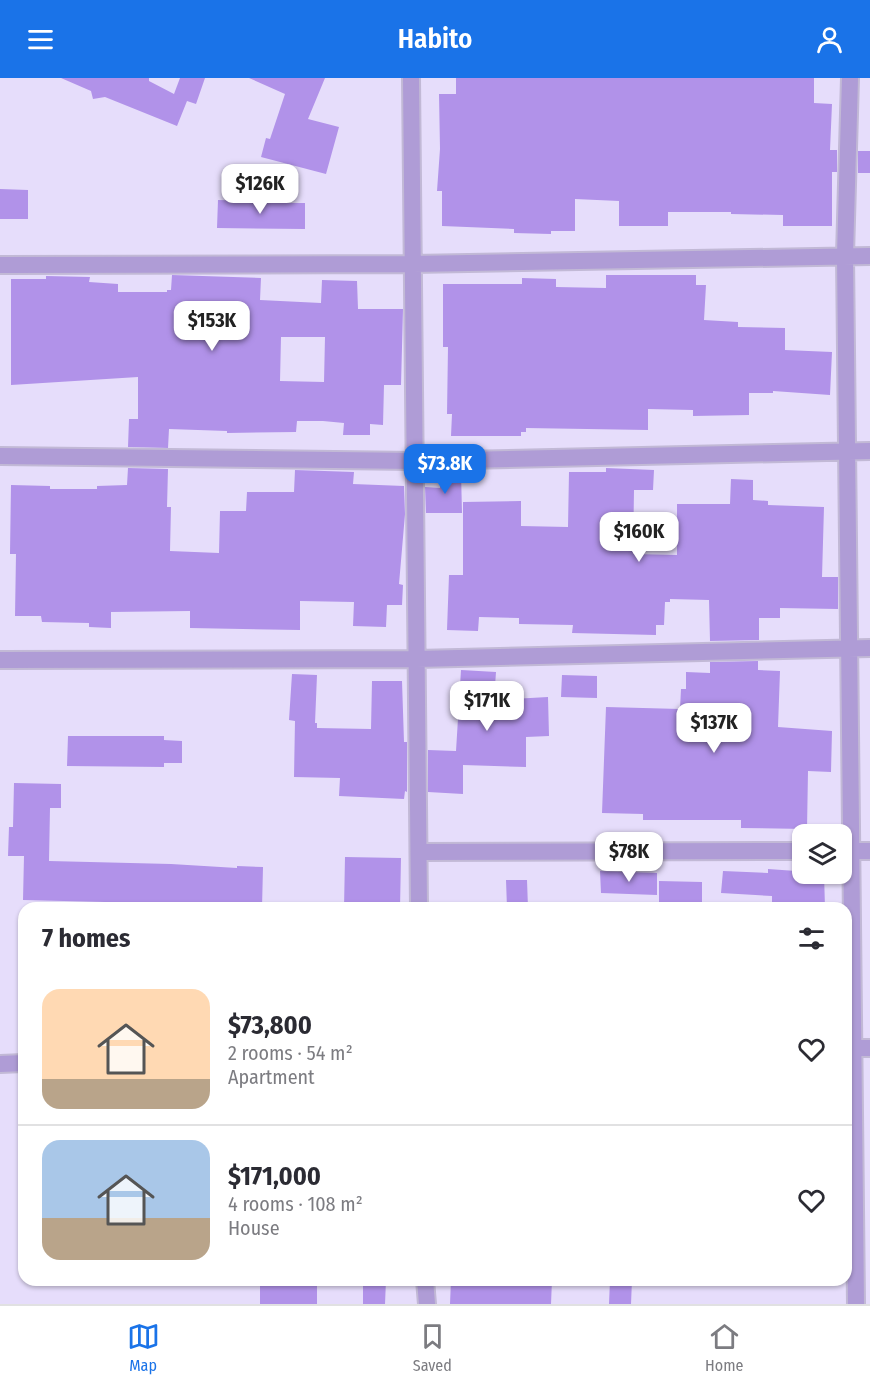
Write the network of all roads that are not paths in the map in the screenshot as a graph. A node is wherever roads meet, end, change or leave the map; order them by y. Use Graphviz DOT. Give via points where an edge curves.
graph roads {
  1 [pos="411,78"];
  2 [pos="850,78"];
  3 [pos="845,255"];
  4 [pos="870,256"];
  5 [pos="413,264"];
  6 [pos="0,265"];
  7 [pos="870,451"];
  8 [pos="848,452"];
  9 [pos="0,456"];
  10 [pos="415,461"];
  11 [pos="870,648"];
  12 [pos="849,649"];
  13 [pos="417,659"];
  14 [pos="0,660"];
  15 [pos="846,824"];
  16 [pos="792,851"];
  17 [pos="852,851"];
  18 [pos="870,851"];
  19 [pos="419,852"];
  20 [pos="848,884"];
  21 [pos="419,902"];
  22 [pos="849,902"];
  23 [pos="852,958"];
  24 [pos="857,1048"];
  25 [pos="18,1063"];
  26 [pos="0,1064"];
  27 [pos="426,1286"];
  28 [pos="427,1304"];
  29 [pos="856,1304"];
  1 -- 5 [label="street"];
  2 -- 3 [label="street"];
  3 -- 4 [label="street"];
  3 -- 5 [label="street"];
  3 -- 8 [label="street"];
  5 -- 6 [label="street"];
  5 -- 10 [label="street"];
  7 -- 8 [label="street"];
  8 -- 10 [label="street"];
  8 -- 12 [label="street"];
  9 -- 10 [label="street"];
  10 -- 13 [label="street"];
  11 -- 12 [label="street"];
  12 -- 13 [label="street"];
  12 -- 15 [label="street"];
  13 -- 14 [label="street"];
  13 -- 19 [label="street"];
  16 -- 19 [label="street"];
  17 -- 18 [label="street"];
  19 -- 21 [label="street"];
  20 -- 22 [label="street"];
  23 -- 24 [label="street"];
  24 -- 29 [label="street"];
  25 -- 26 [label="street"];
  27 -- 28 [label="street"];
}
